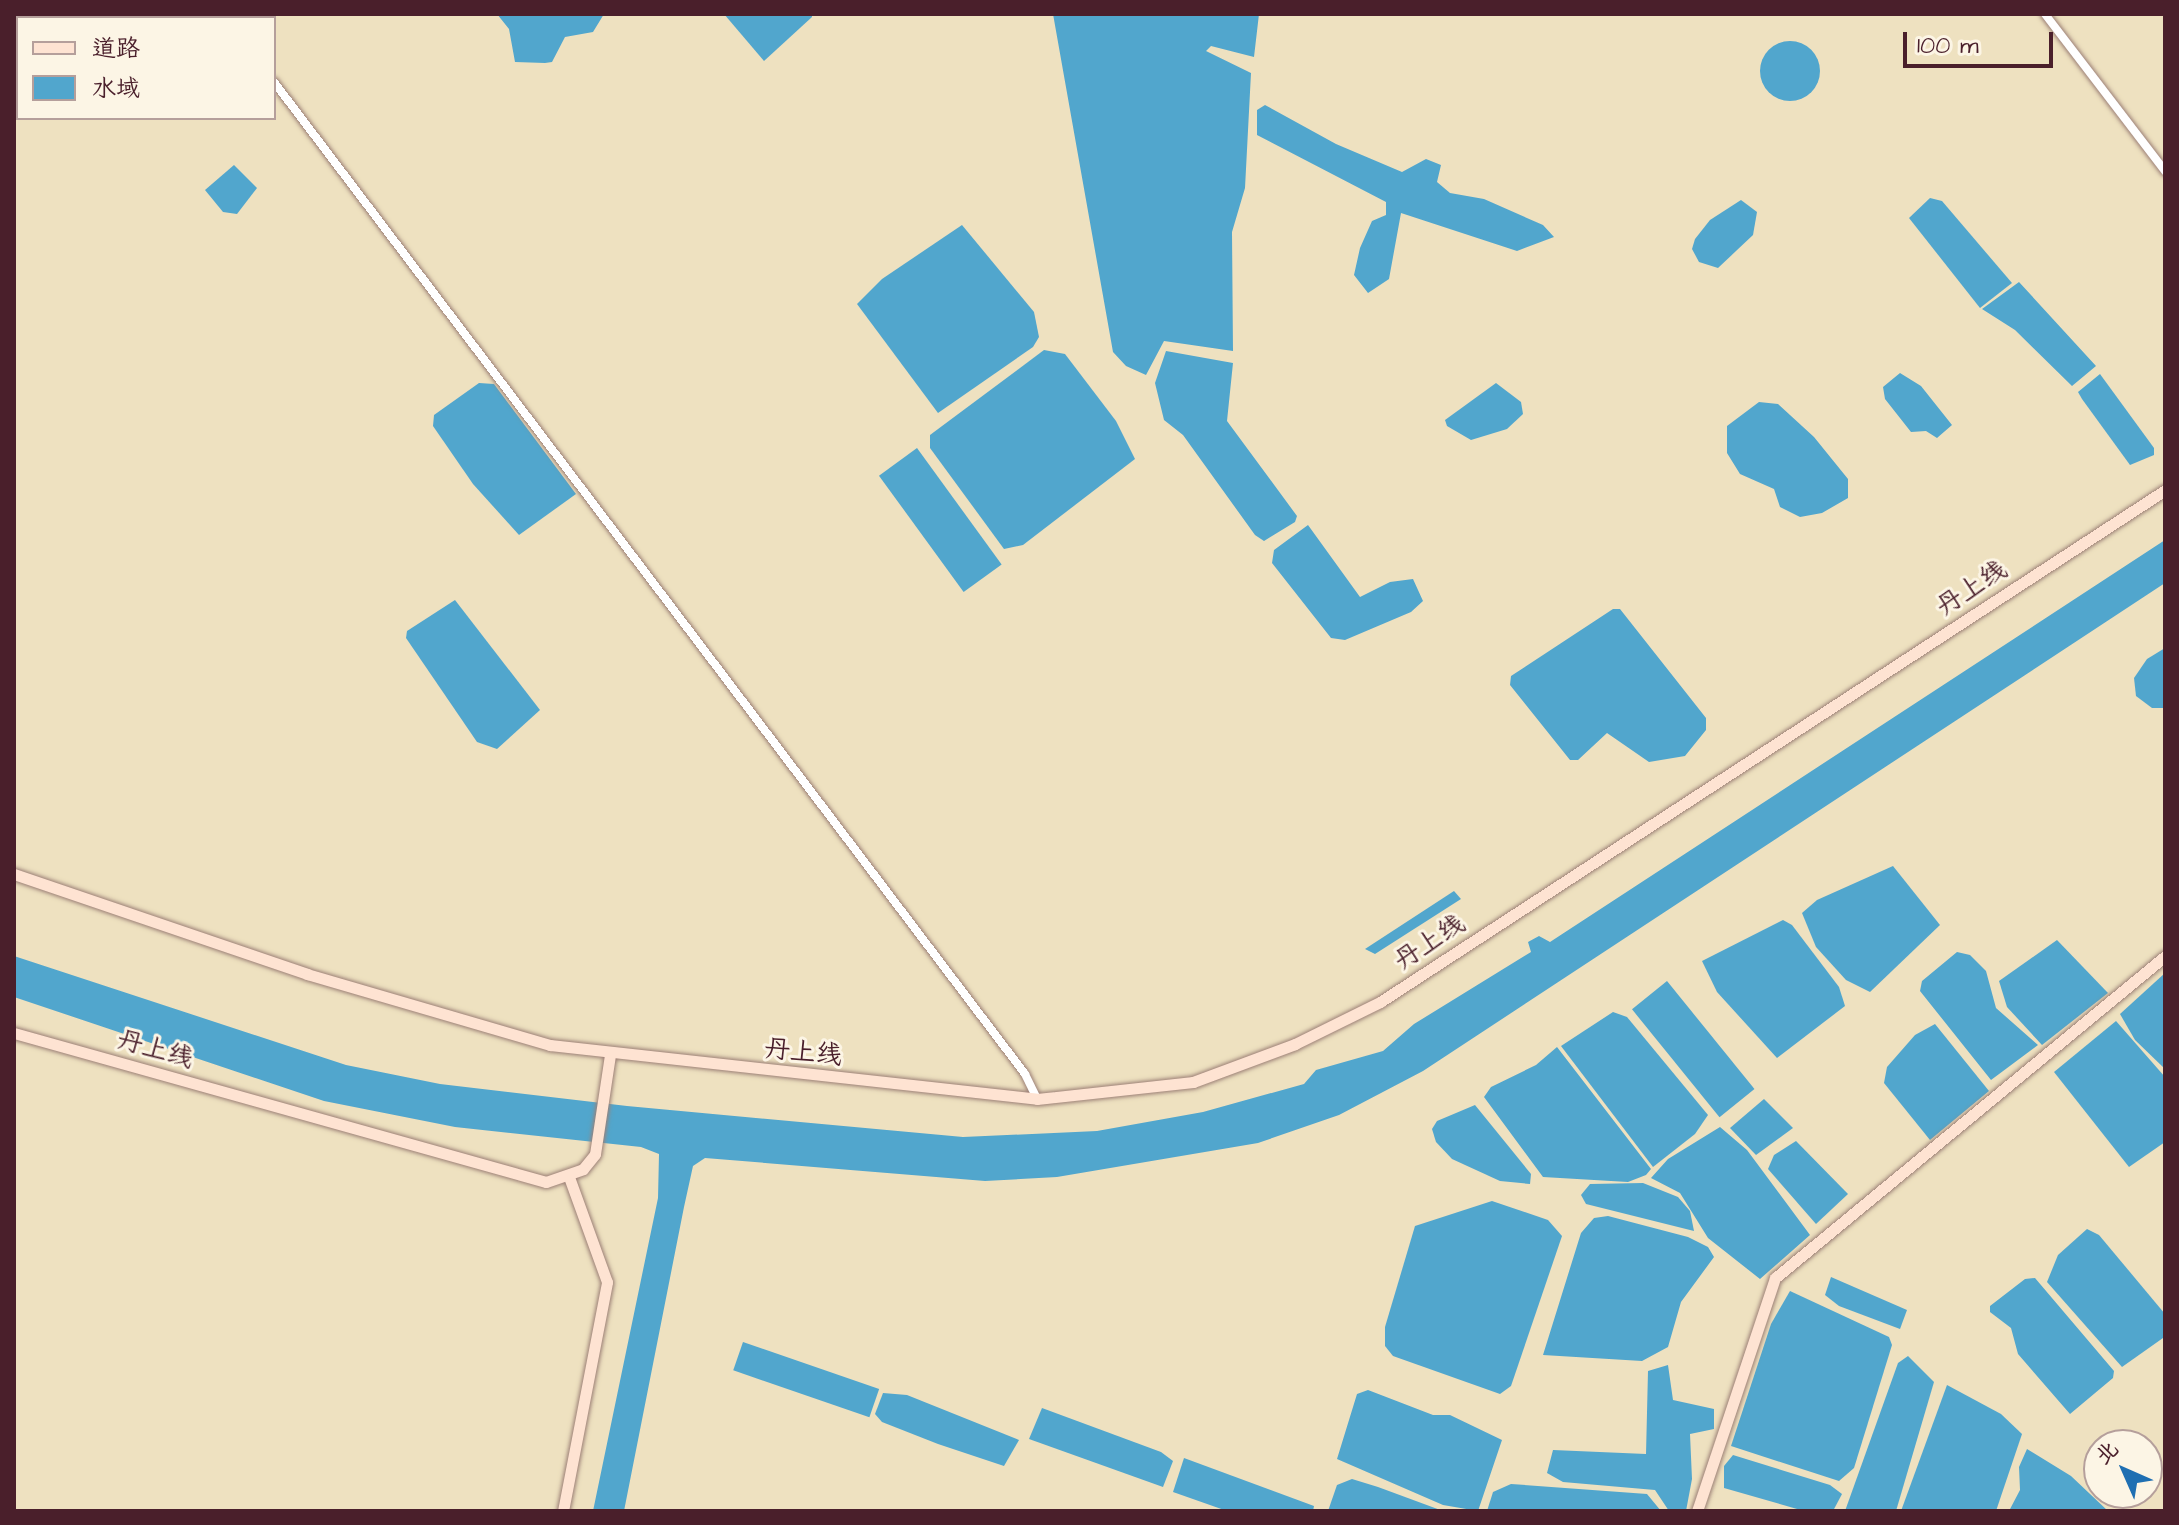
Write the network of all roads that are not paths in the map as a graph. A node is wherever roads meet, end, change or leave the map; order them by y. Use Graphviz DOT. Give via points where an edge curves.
graph roads {
  1 [pos="2045,14"];
  2 [pos="276,85"];
  3 [pos="2165,171"];
  4 [pos="2165,490"];
  5 [pos="14,874"];
  6 [pos="2165,956"];
  7 [pos="14,1033"];
  8 [pos="610,1055"];
  9 [pos="1037,1099"];
  10 [pos="569,1177"];
  11 [pos="563,1511"];
  12 [pos="1697,1511"];
  1 -- 3 [label="street"];
  2 -- 9 [label="street" via="1025,1074"];
  4 -- 9 [label="main road, 丹上线" via="1353,1016 1193,1082"];
  5 -- 8 [label="main road, 丹上线" via="495,1032"];
  6 -- 12 [label="main road" via="1775,1278"];
  7 -- 10 [label="main road, 丹上线" via="546,1182"];
  8 -- 9 [label="main road, 丹上线"];
  8 -- 10 [label="main road" via="595,1148 583,1169"];
  10 -- 11 [label="main road" via="607,1282"];
}
